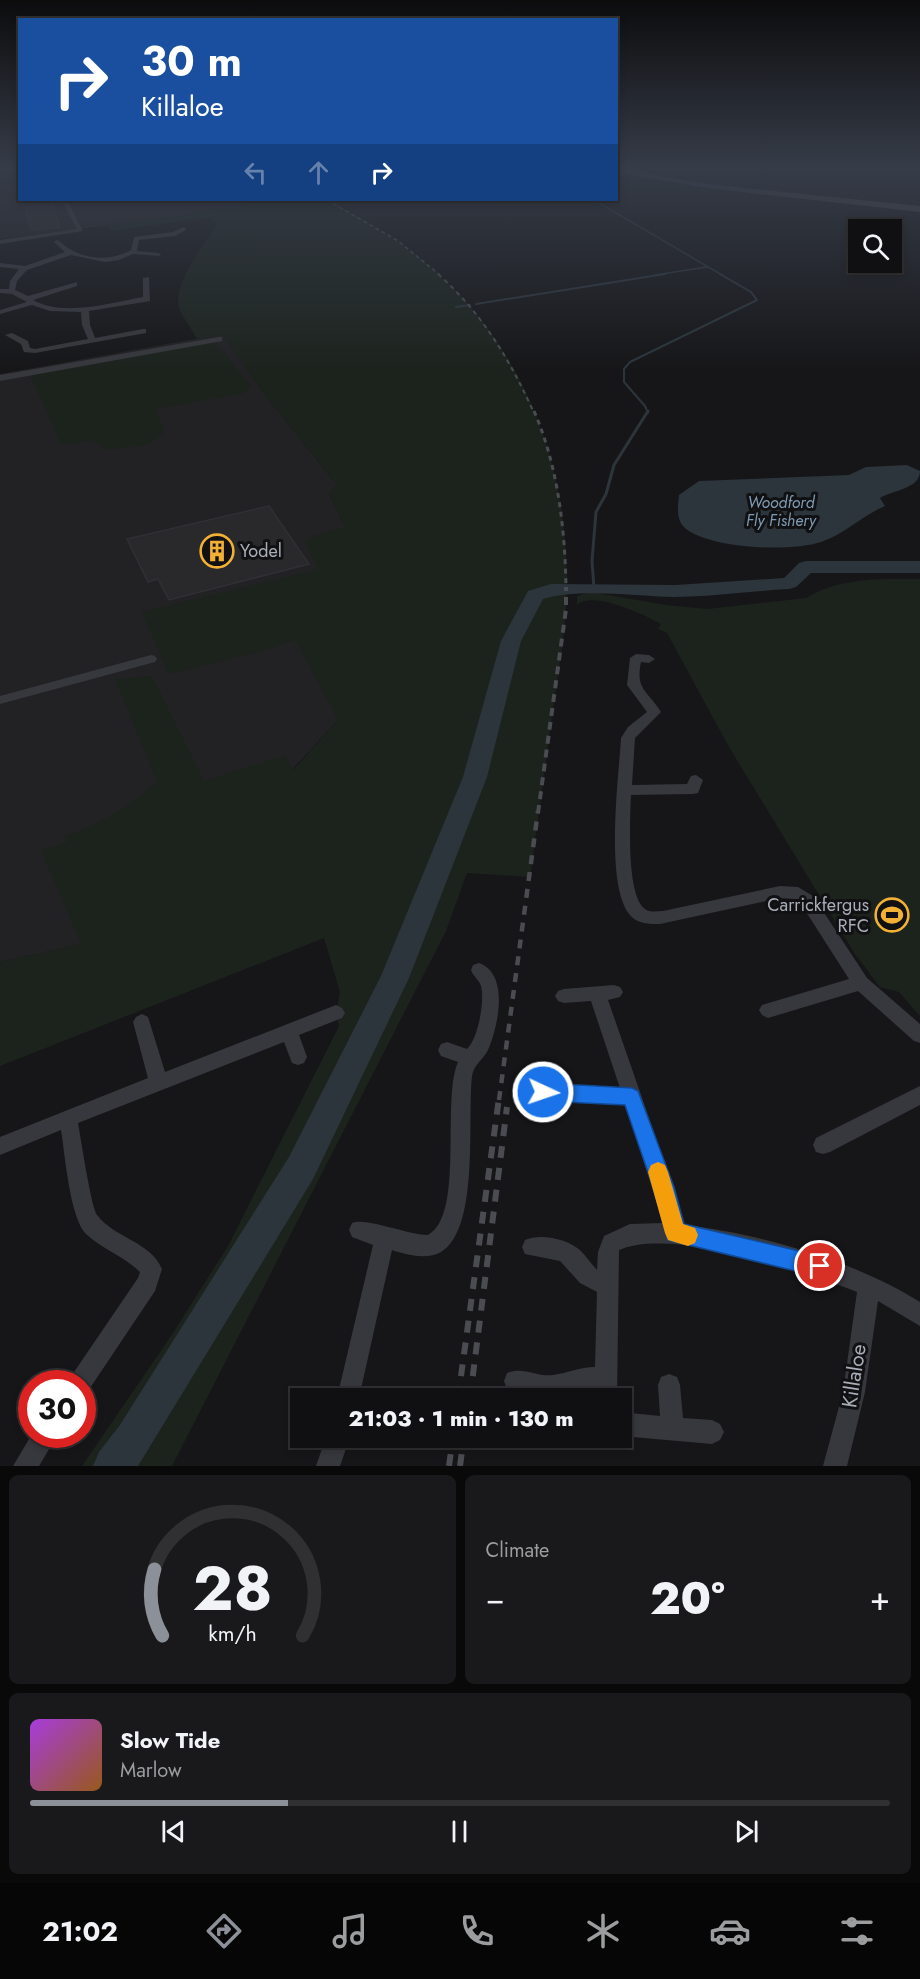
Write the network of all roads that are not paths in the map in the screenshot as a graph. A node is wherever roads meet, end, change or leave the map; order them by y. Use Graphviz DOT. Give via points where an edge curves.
graph roads {
  1 [pos="44,235"];
  2 [pos="147,235"];
  3 [pos="0,242"];
  4 [pos="57,242"];
  5 [pos="132,252"];
  6 [pos="71,253"];
  7 [pos="161,254"];
  8 [pos="0,265"];
  9 [pos="26,268"];
  10 [pos="147,278"];
  11 [pos="75,284"];
  12 [pos="12,290"];
  13 [pos="0,291"];
  14 [pos="158,298"];
  15 [pos="147,299"];
  16 [pos="29,301"];
  17 [pos="85,308"];
  18 [pos="0,312"];
  19 [pos="147,331"];
  20 [pos="26,334"];
  21 [pos="219,339"];
  22 [pos="92,340"];
  23 [pos="0,378"];
  24 [pos="637,657"];
  25 [pos="151,659"];
  26 [pos="0,700"];
  27 [pos="695,789"];
  28 [pos="626,790"];
  29 [pos="479,970"];
  30 [pos="861,984"];
  31 [pos="564,996"];
  32 [pos="768,1010"];
  33 [pos="336,1013"];
  34 [pos="142,1022"];
  35 [pos="289,1032"];
  36 [pos="920,1035"];
  37 [pos="447,1050"];
  38 [pos="298,1057"];
  39 [pos="469,1058"];
  40 [pos="159,1083"];
  41 [pos="543,1092"];
  42 [pos="920,1095"];
  43 [pos="632,1097"];
  44 [pos="68,1119"];
  45 [pos="824,1145"];
  46 [pos="0,1146"];
  47 [pos="359,1230"];
  48 [pos="675,1233"];
  49 [pos="385,1237"];
  50 [pos="532,1247"];
  51 [pos="607,1284"];
  52 [pos="869,1286"];
  53 [pos="920,1315"];
  54 [pos="89,1370"];
  55 [pos="515,1381"];
  56 [pos="669,1385"];
  57 [pos="350,1388"];
  58 [pos="607,1388"];
  59 [pos="632,1425"];
  60 [pos="672,1429"];
  61 [pos="712,1432"];
  62 [pos="37,1448"];
  63 [pos="334,1448"];
  64 [pos="25,1466"];
  65 [pos="328,1466"];
  66 [pos="836,1466"];
  1 -- 3 [label="street"];
  2 -- 5 [label="street" via="135,236 136,247"];
  4 -- 6 [label="street"];
  5 -- 6 [label="street" via="108,261"];
  5 -- 7 [label="street"];
  6 -- 9 [label="street"];
  8 -- 9 [label="street"];
  9 -- 12 [label="street" via="13,279"];
  10 -- 15 [label="street"];
  11 -- 16 [label="street"];
  12 -- 13 [label="street"];
  12 -- 16 [label="street"];
  14 -- 15 [label="street"];
  15 -- 17 [label="street"];
  16 -- 17 [label="street" via="52,310"];
  16 -- 18 [label="street"];
  17 -- 22 [label="street"];
  19 -- 22 [label="street"];
  20 -- 22 [label="street" via="13,337 33,351"];
  21 -- 23 [label="street"];
  24 -- 28 [label="street" via="631,681 654,712 629,734"];
  25 -- 26 [label="street"];
  27 -- 28 [label="street"];
  28 -- 30 [label="street" via="622,863 638,914 663,917 780,892 798,892"];
  29 -- 39 [label="street" via="489,984 489,1006 482,1044"];
  30 -- 32 [label="street"];
  30 -- 36 [label="street"];
  31 -- 43 [label="street" via="606,994"];
  33 -- 35 [label="street"];
  34 -- 40 [label="street"];
  35 -- 38 [label="street"];
  35 -- 40 [label="street"];
  37 -- 39 [label="street"];
  39 -- 49 [label="street" via="461,1088 461,1172 448,1232 431,1246"];
  40 -- 44 [label="street"];
  41 -- 43 [label="street"];
  42 -- 45 [label="street"];
  43 -- 48 [label="street"];
  44 -- 46 [label="street"];
  44 -- 54 [label="street" via="86,1218 151,1269 147,1284"];
  47 -- 49 [label="street"];
  48 -- 51 [label="street" via="635,1234 614,1240 608,1252"];
  48 -- 52 [label="street" via="820,1266"];
  49 -- 57 [label="street"];
  50 -- 51 [label="street" via="564,1252 591,1280"];
  51 -- 58 [label="street"];
  52 -- 53 [label="street"];
  52 -- 66 [label="street, Killaloe" via="854,1392"];
  55 -- 58 [label="street" via="552,1387 582,1378"];
  56 -- 60 [label="street"];
  59 -- 60 [label="street"];
  60 -- 61 [label="street"];
  62 -- 64 [label="street"];
  63 -- 65 [label="street"];
}
